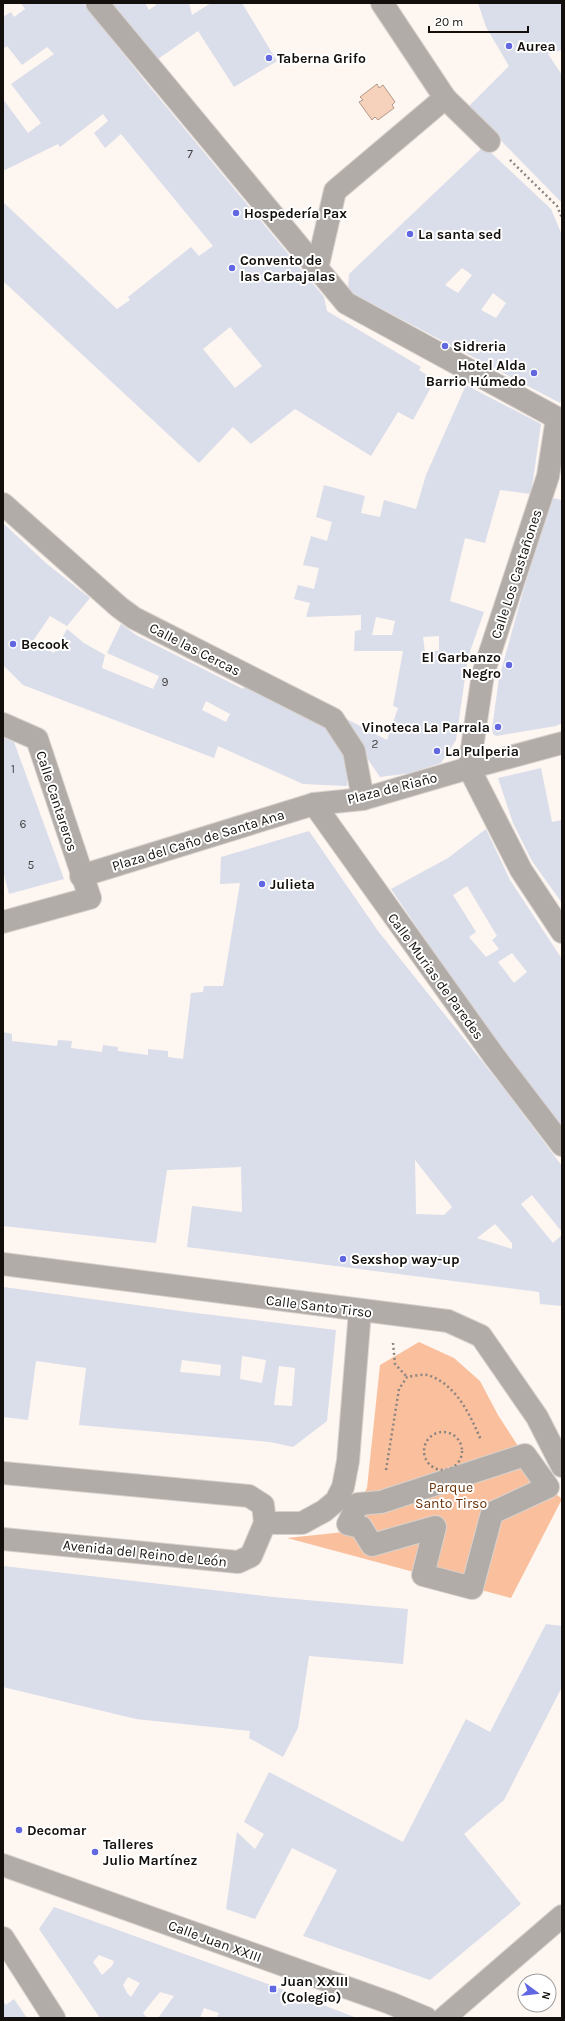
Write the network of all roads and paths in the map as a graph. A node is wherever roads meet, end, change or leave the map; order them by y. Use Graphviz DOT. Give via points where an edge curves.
graph roads {
  1 [pos="97,3"];
  2 [pos="382,3"];
  3 [pos="445,98"];
  4 [pos="489,141"];
  5 [pos="562,218"];
  6 [pos="316,269"];
  7 [pos="559,415"];
  8 [pos="555,478"];
  9 [pos="3,504"];
  10 [pos="3,724"];
  11 [pos="562,744"];
  12 [pos="469,768"];
  13 [pos="363,799"];
  14 [pos="314,804"];
  15 [pos="81,876"];
  16 [pos="3,922"];
  17 [pos="562,932"];
  18 [pos="562,1145"];
  19 [pos="3,1264"];
  20 [pos="360,1311"];
  21 [pos="391,1315"];
  22 [pos="406,1377"];
  23 [pos="536,1417"];
  24 [pos="562,1426"];
  25 [pos="492,1466"];
  26 [pos="562,1466"];
  27 [pos="3,1473"];
  28 [pos="382,1502"];
  29 [pos="265,1524"];
  30 [pos="3,1539"];
  31 [pos="3,1865"];
  32 [pos="562,1916"];
  33 [pos="3,1938"];
  34 [pos="54,2018"];
  35 [pos="426,2018"];
  36 [pos="444,2018"];
  1 -- 6 [label="street"];
  2 -- 3 [label="street"];
  3 -- 4 [label="street"];
  3 -- 6 [label="street" via="335,191"];
  4 -- 5 [label="path" via="557,206"];
  6 -- 7 [label="street" via="346,303"];
  7 -- 8 [label="street, Calle Los Castañones"];
  8 -- 12 [label="street, Calle Los Castañones" via="483,674"];
  9 -- 13 [label="street, Calle las Cercas" via="107,598 134,618 333,719 354,751"];
  10 -- 15 [label="street, Calle Cantareros" via="37,739"];
  11 -- 12 [label="street, Plaza de Riaño"];
  12 -- 13 [label="street, Plaza de Riaño"];
  12 -- 17 [label="street" via="521,870"];
  13 -- 14 [label="street, Plaza de Riaño"];
  14 -- 15 [label="street, Plaza del Caño de Santa Ana"];
  14 -- 18 [label="street, Calle Murias de Paredes" via="494,1056"];
  15 -- 16 [label="street, Calle Cantareros" via="90,898"];
  19 -- 20 [label="street, Calle Santo Tirso"];
  20 -- 21 [label="street, Calle Santo Tirso"];
  20 -- 29 [label="street" via="348,1461 336,1501 302,1523"];
  21 -- 22 [label="path" via="395,1364"];
  21 -- 23 [label="street, Calle Santo Tirso" via="448,1321 481,1336"];
  22 -- 25 [label="path" via="427,1375 448,1386 467,1409"];
  22 -- 28 [label="path" via="399,1389"];
  23 -- 24 [label="street" via="558,1427"];
  23 -- 26 [label="street, Calle Santo Tirso"];
  25 -- 28 [label="street"];
  25 -- 28 [label="street" via="525,1455 548,1487 492,1513 472,1588 423,1574 436,1527 372,1545 361,1527 348,1524 358,1504"];
  27 -- 29 [label="street" via="249,1496 263,1505"];
  29 -- 30 [label="street, Avenida del Reino de León" via="251,1556 238,1562"];
  31 -- 35 [label="street, Calle Juan XXIII"];
  32 -- 36 [label="street"];
  33 -- 34 [label="street"];
}
